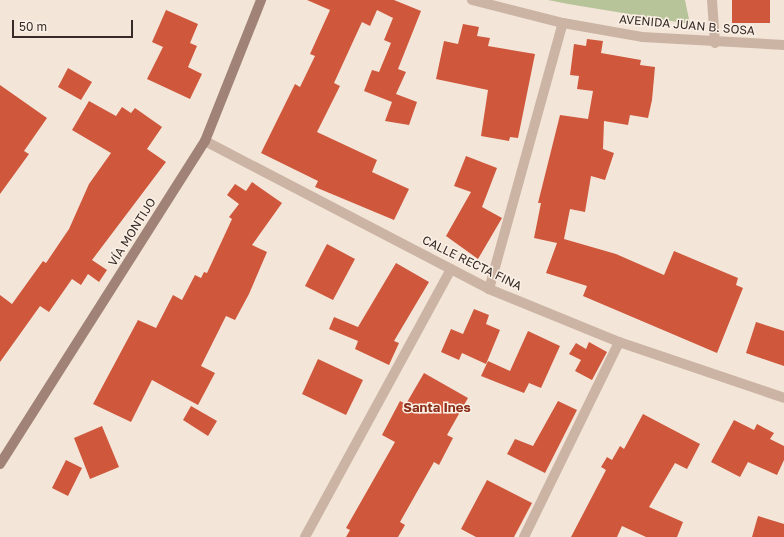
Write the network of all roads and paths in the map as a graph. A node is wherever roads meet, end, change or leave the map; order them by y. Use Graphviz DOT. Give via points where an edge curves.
graph roads {
  1 [pos="261,0"];
  2 [pos="472,0"];
  3 [pos="712,0"];
  4 [pos="562,23"];
  5 [pos="714,43"];
  6 [pos="784,44"];
  7 [pos="205,141"];
  8 [pos="451,269"];
  9 [pos="489,289"];
  10 [pos="619,342"];
  11 [pos="784,398"];
  12 [pos="0,464"];
  13 [pos="305,537"];
  14 [pos="524,537"];
  1 -- 7 [label="main road, VÍA MONTIJO"];
  2 -- 4 [label="street, AVENIDA JUAN B. SOSA"];
  3 -- 5 [label="street"];
  4 -- 5 [label="street, AVENIDA JUAN B. SOSA" via="642,37"];
  4 -- 9 [label="street"];
  5 -- 6 [label="street, AVENIDA JUAN B. SOSA"];
  7 -- 8 [label="street, CALLE RECTA FINA"];
  7 -- 12 [label="main road, VÍA MONTIJO"];
  8 -- 9 [label="street, CALLE RECTA FINA"];
  8 -- 13 [label="street"];
  9 -- 10 [label="street, CALLE RECTA FINA"];
  10 -- 11 [label="street, CALLE RECTA FINA"];
  10 -- 14 [label="street"];
}
